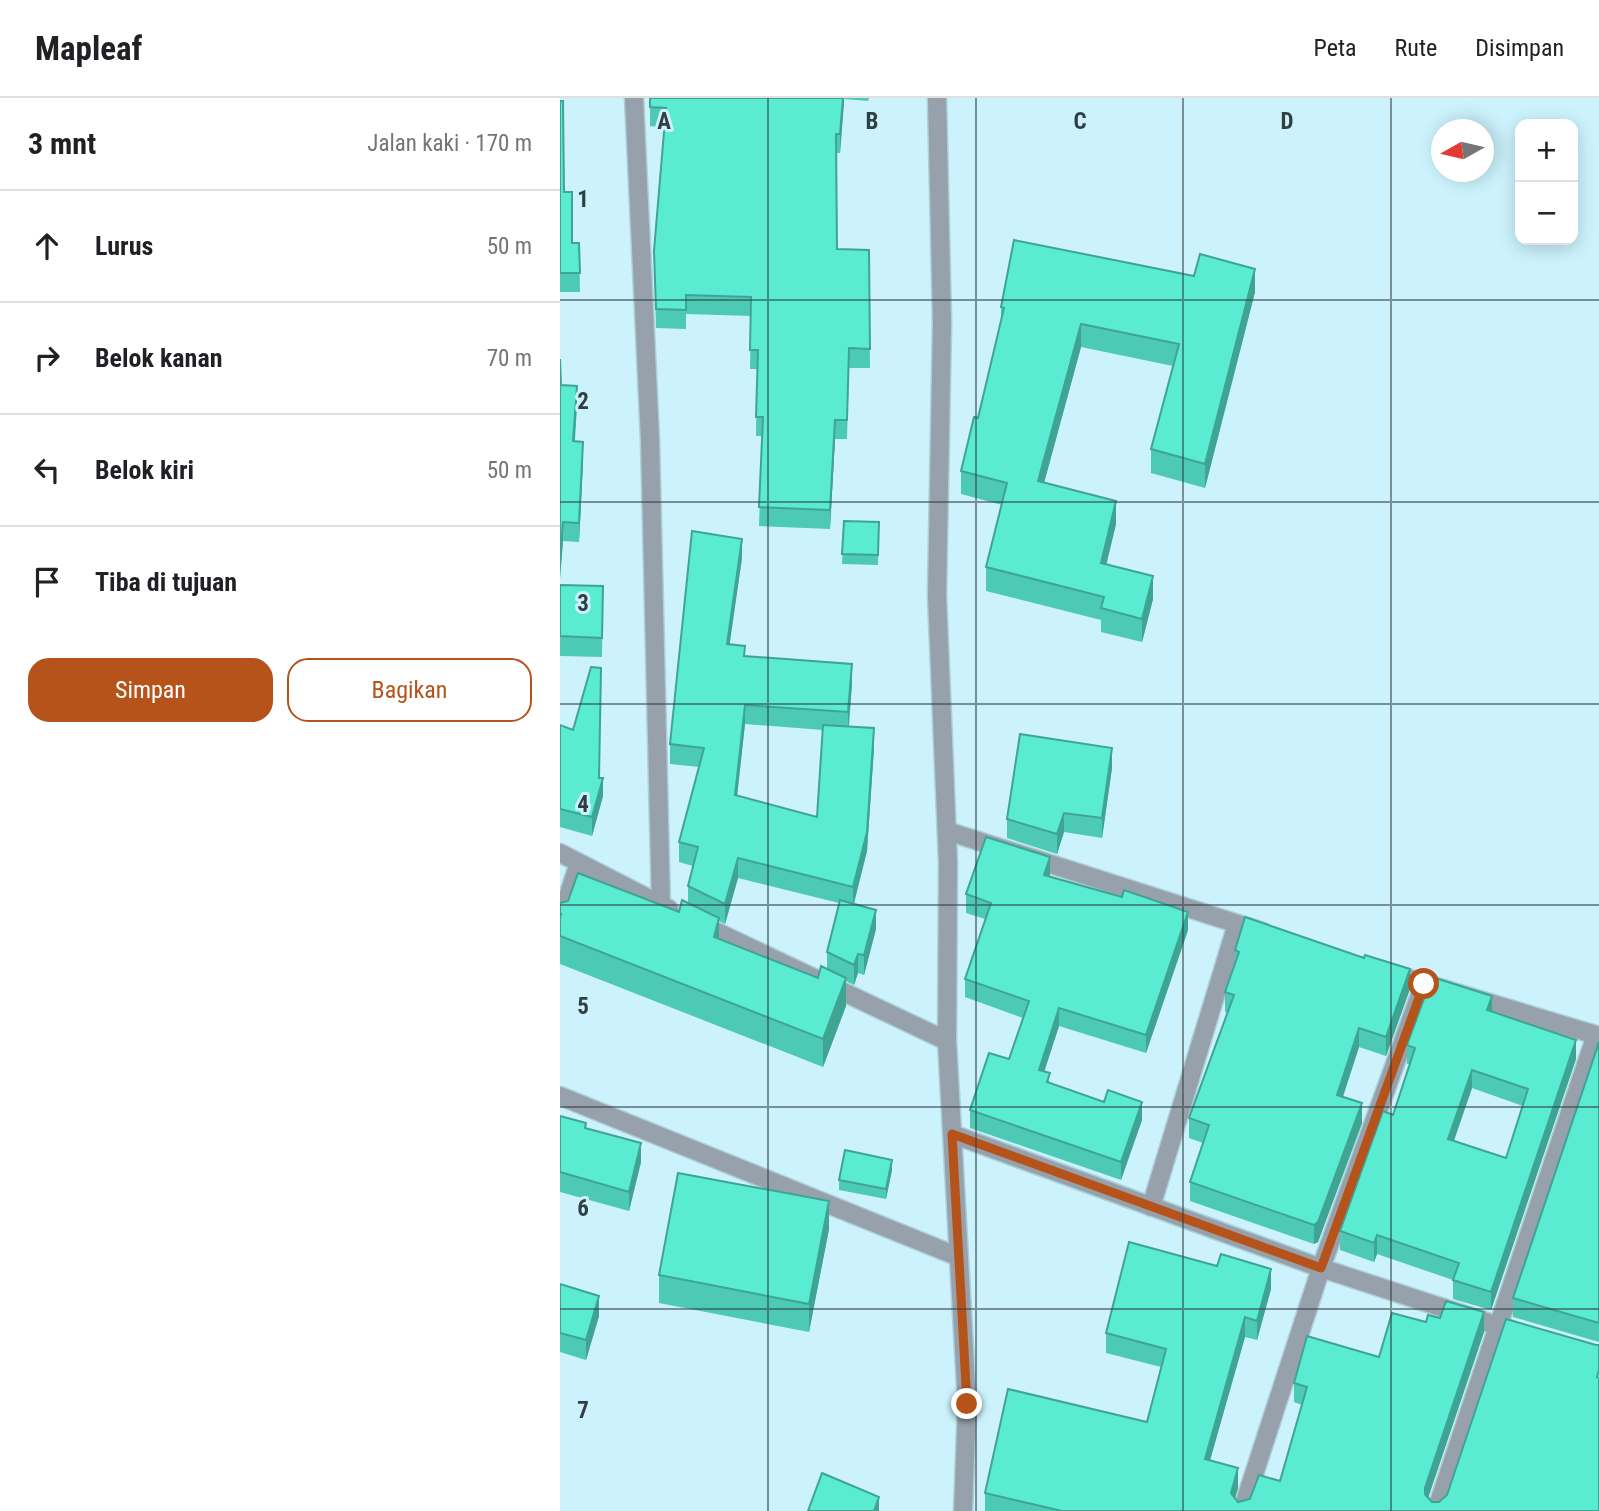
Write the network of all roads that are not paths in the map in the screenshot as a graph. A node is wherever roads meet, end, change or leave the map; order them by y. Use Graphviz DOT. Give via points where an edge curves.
graph roads {
  1 [pos="634,98"];
  2 [pos="937,98"];
  3 [pos="947,831"];
  4 [pos="560,853"];
  5 [pos="579,863"];
  6 [pos="661,906"];
  7 [pos="560,921"];
  8 [pos="1237,924"];
  9 [pos="1274,936"];
  10 [pos="1374,968"];
  11 [pos="1424,984"];
  12 [pos="1597,1036"];
  13 [pos="947,1041"];
  14 [pos="560,1096"];
  15 [pos="952,1134"];
  16 [pos="1151,1206"];
  17 [pos="959,1257"];
  18 [pos="1321,1268"];
  19 [pos="1499,1327"];
  20 [pos="1539,1338"];
  21 [pos="963,1511"];
  22 [pos="1242,1511"];
  23 [pos="1436,1511"];
  1 -- 6 [label="street" via="650,439"];
  2 -- 3 [label="street" via="942,323 937,595"];
  3 -- 8 [label="street"];
  3 -- 13 [label="street"];
  4 -- 5 [label="street"];
  5 -- 6 [label="street"];
  5 -- 7 [label="street"];
  6 -- 13 [label="street"];
  8 -- 9 [label="street"];
  8 -- 16 [label="street"];
  10 -- 11 [label="street"];
  11 -- 12 [label="street"];
  11 -- 18 [label="street"];
  12 -- 19 [label="street"];
  13 -- 15 [label="street"];
  14 -- 17 [label="street"];
  15 -- 16 [label="street"];
  15 -- 17 [label="street"];
  16 -- 18 [label="street"];
  17 -- 21 [label="street" via="967,1404"];
  18 -- 19 [label="street"];
  18 -- 22 [label="street"];
  19 -- 20 [label="street"];
  19 -- 23 [label="street"];
}
